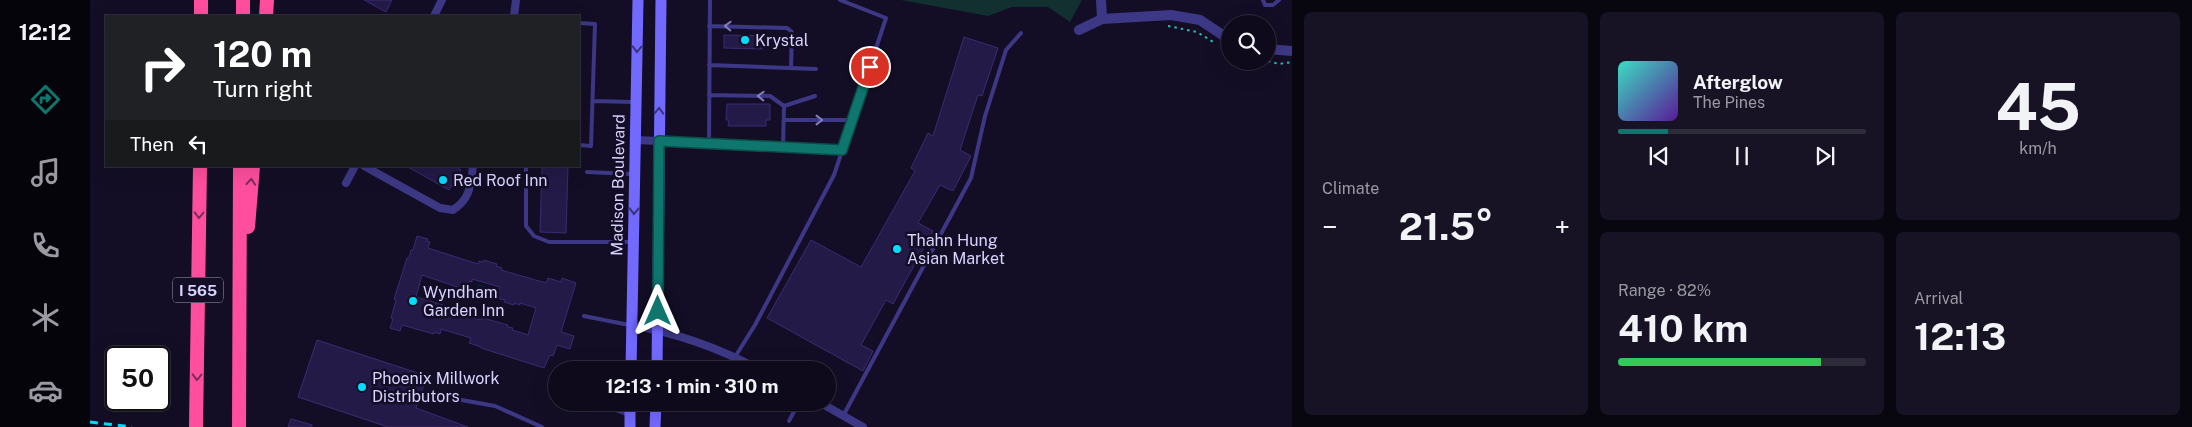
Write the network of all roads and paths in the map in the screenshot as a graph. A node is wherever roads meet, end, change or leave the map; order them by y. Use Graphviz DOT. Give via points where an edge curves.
graph roads {
  1 [pos="201,0"];
  2 [pos="243,0"];
  3 [pos="267,0"];
  4 [pos="442,0"];
  5 [pos="516,0"];
  6 [pos="638,0"];
  7 [pos="661,0"];
  8 [pos="710,0"];
  9 [pos="840,0"];
  10 [pos="1101,0"];
  11 [pos="1263,0"];
  12 [pos="1279,0"];
  13 [pos="201,15"];
  14 [pos="243,15"];
  15 [pos="266,15"];
  16 [pos="434,15"];
  17 [pos="514,15"];
  18 [pos="1102,18"];
  19 [pos="580,23"];
  20 [pos="709,26"];
  21 [pos="1160,26"];
  22 [pos="1079,30"];
  23 [pos="1021,33"];
  24 [pos="1221,39"];
  25 [pos="1221,41"];
  26 [pos="1276,50"];
  27 [pos="1292,51"];
  28 [pos="1292,62"];
  29 [pos="1276,63"];
  30 [pos="709,65"];
  31 [pos="791,68"];
  32 [pos="816,69"];
  33 [pos="709,95"];
  34 [pos="815,96"];
  35 [pos="594,101"];
  36 [pos="636,102"];
  37 [pos="784,106"];
  38 [pos="785,120"];
  39 [pos="852,120"];
  40 [pos="635,140"];
  41 [pos="659,141"];
  42 [pos="709,143"];
  43 [pos="580,145"];
  44 [pos="783,147"];
  45 [pos="842,150"];
  46 [pos="200,167"];
  47 [pos="240,167"];
  48 [pos="253,167"];
  49 [pos="354,167"];
  50 [pos="366,167"];
  51 [pos="473,167"];
  52 [pos="526,167"];
  53 [pos="587,172"];
  54 [pos="634,174"];
  55 [pos="346,183"];
  56 [pos="633,242"];
  57 [pos="584,316"];
  58 [pos="632,325"];
  59 [pos="658,330"];
  60 [pos="239,352"];
  61 [pos="735,357"];
  62 [pos="631,361"];
  63 [pos="657,361"];
  64 [pos="743,361"];
  65 [pos="428,394"];
  66 [pos="619,411"];
  67 [pos="630,411"];
  68 [pos="656,411"];
  69 [pos="794,411"];
  70 [pos="834,411"];
  71 [pos="630,415"];
  72 [pos="842,416"];
  73 [pos="196,420"];
  74 [pos="789,421"];
  75 [pos="239,423"];
  76 [pos="861,426"];
  77 [pos="542,427"];
  78 [pos="630,427"];
  79 [pos="655,427"];
  1 -- 13 [label="highway"];
  2 -- 14 [label="highway"];
  3 -- 15 [label="highway"];
  4 -- 16 [label="street"];
  5 -- 17 [label="street"];
  6 -- 36 [label="main road, Madison Boulevard, one-way"];
  41 -- 7 [label="main road, one-way"];
  8 -- 20 [label="lane"];
  9 -- 39 [label="lane" via="886,18"];
  10 -- 18 [label="street"];
  11 -- 12 [label="lane" via="1265,5"];
  18 -- 22 [label="street"];
  18 -- 24 [label="street" via="1171,15 1200,20"];
  19 -- 35 [label="lane" via="595,24"];
  20 -- 30 [label="lane"];
  31 -- 20 [label="lane, one-way" via="792,32 787,28"];
  21 -- 25 [label="path" via="1197,32"];
  23 -- 72 [label="lane" via="1006,50 985,116 971,178"];
  26 -- 27 [label="street"];
  28 -- 29 [label="path"];
  30 -- 31 [label="lane"];
  30 -- 33 [label="lane"];
  31 -- 32 [label="lane"];
  37 -- 33 [label="lane, one-way" via="770,96"];
  33 -- 42 [label="lane"];
  34 -- 37 [label="lane"];
  35 -- 36 [label="lane"];
  35 -- 43 [label="lane" via="591,146"];
  36 -- 40 [label="main road, Madison Boulevard"];
  37 -- 38 [label="lane"];
  38 -- 39 [label="lane, one-way"];
  38 -- 44 [label="lane"];
  39 -- 45 [label="lane"];
  40 -- 41 [label="street"];
  40 -- 54 [label="main road, Madison Boulevard"];
  41 -- 42 [label="lane"];
  41 -- 59 [label="main road"];
  42 -- 44 [label="lane"];
  44 -- 45 [label="lane"];
  45 -- 61 [label="lane" via="834,176"];
  46 -- 73 [label="highway, I 565, one-way"];
  47 -- 60 [label="highway, I 565"];
  60 -- 48 [label="highway, one-way"];
  49 -- 55 [label="street"];
  50 -- 51 [label="street" via="440,208 453,210 463,203 469,192"];
  52 -- 56 [label="lane" via="526,226 534,236 549,242"];
  53 -- 54 [label="lane"];
  54 -- 56 [label="main road, Madison Boulevard, one-way"];
  56 -- 58 [label="main road, Madison Boulevard"];
  57 -- 58 [label="lane"];
  58 -- 59 [label="street"];
  58 -- 62 [label="main road, Madison Boulevard"];
  59 -- 61 [label="street"];
  59 -- 63 [label="main road"];
  60 -- 75 [label="highway, I 565"];
  61 -- 64 [label="street"];
  65 -- 77 [label="lane" via="495,406"];
  66 -- 71 [label="lane"];
  67 -- 71 [label="main road"];
  68 -- 79 [label="main road"];
  69 -- 74 [label="lane"];
  70 -- 72 [label="street"];
  71 -- 78 [label="main road"];
  72 -- 76 [label="street"];
}
